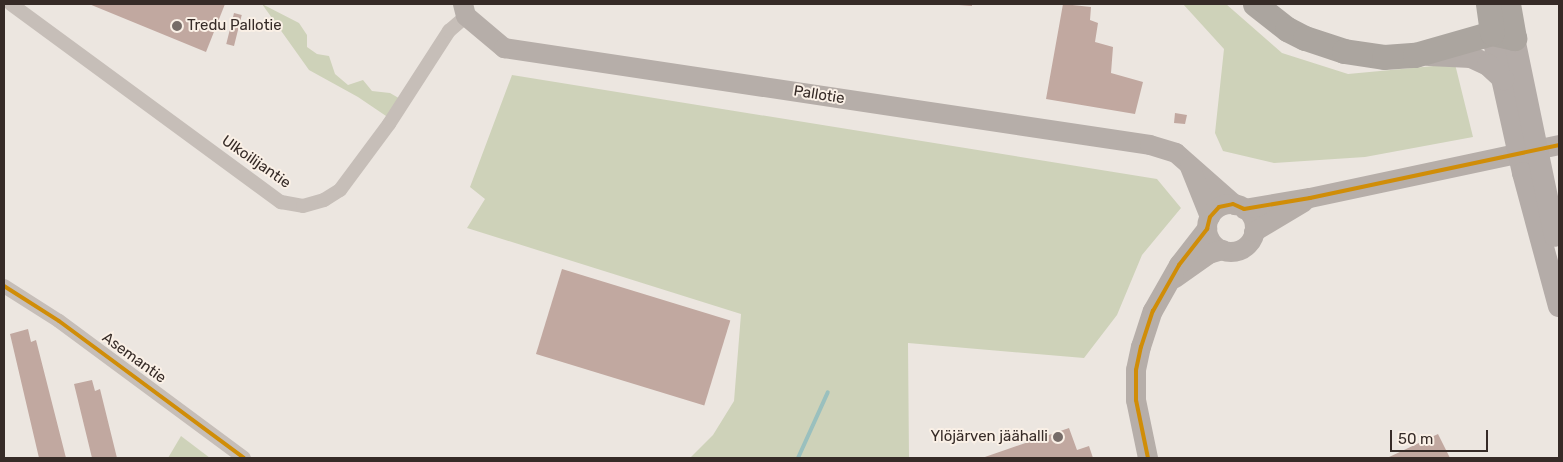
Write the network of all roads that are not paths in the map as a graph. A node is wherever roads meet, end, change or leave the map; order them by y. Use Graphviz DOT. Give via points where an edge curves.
graph roads {
  1 [pos="11,4"];
  2 [pos="1256,4"];
  3 [pos="1488,4"];
  4 [pos="1508,4"];
  5 [pos="464,10"];
  6 [pos="1503,36"];
  7 [pos="1415,55"];
  8 [pos="1503,79"];
  9 [pos="1519,116"];
  10 [pos="1559,145"];
  11 [pos="1190,167"];
  12 [pos="1532,172"];
  13 [pos="1310,198"];
  14 [pos="1240,207"];
  15 [pos="1208,223"];
  16 [pos="1254,232"];
  17 [pos="1222,250"];
  18 [pos="1559,256"];
  19 [pos="1173,279"];
  20 [pos="4,286"];
  21 [pos="1559,306"];
  22 [pos="244,458"];
  23 [pos="1148,458"];
  1 -- 5 [label="street, Ulkoilijantie" via="280,202 303,206 324,200 340,190 389,124"];
  2 -- 7 [label="highway" via="1287,29 1326,46 1364,55"];
  3 -- 6 [label="highway"];
  4 -- 6 [label="highway"];
  5 -- 11 [label="street, Pallotie" via="504,48 1150,145 1176,153"];
  6 -- 7 [label="highway"];
  6 -- 8 [label="main road"];
  6 -- 9 [label="main road"];
  7 -- 8 [label="main road" via="1471,57 1488,65"];
  8 -- 9 [label="main road"];
  9 -- 12 [label="main road"];
  10 -- 13 [label="street"];
  11 -- 14 [label="street, Pallotie" via="1208,178"];
  11 -- 15 [label="street, Pallotie"];
  12 -- 18 [label="main road"];
  12 -- 21 [label="main road"];
  13 -- 14 [label="street"];
  13 -- 16 [label="street"];
  14 -- 15 [label="street" via="1219,207"];
  14 -- 16 [label="street" via="1252,217"];
  15 -- 17 [label="street" via="1212,242"];
  15 -- 19 [label="street"];
  16 -- 17 [label="street" via="1241,249"];
  17 -- 19 [label="street" via="1209,254"];
  19 -- 23 [label="street" via="1153,311 1136,370 1136,400"];
  20 -- 22 [label="street, Asemantie" via="59,321"];
}
